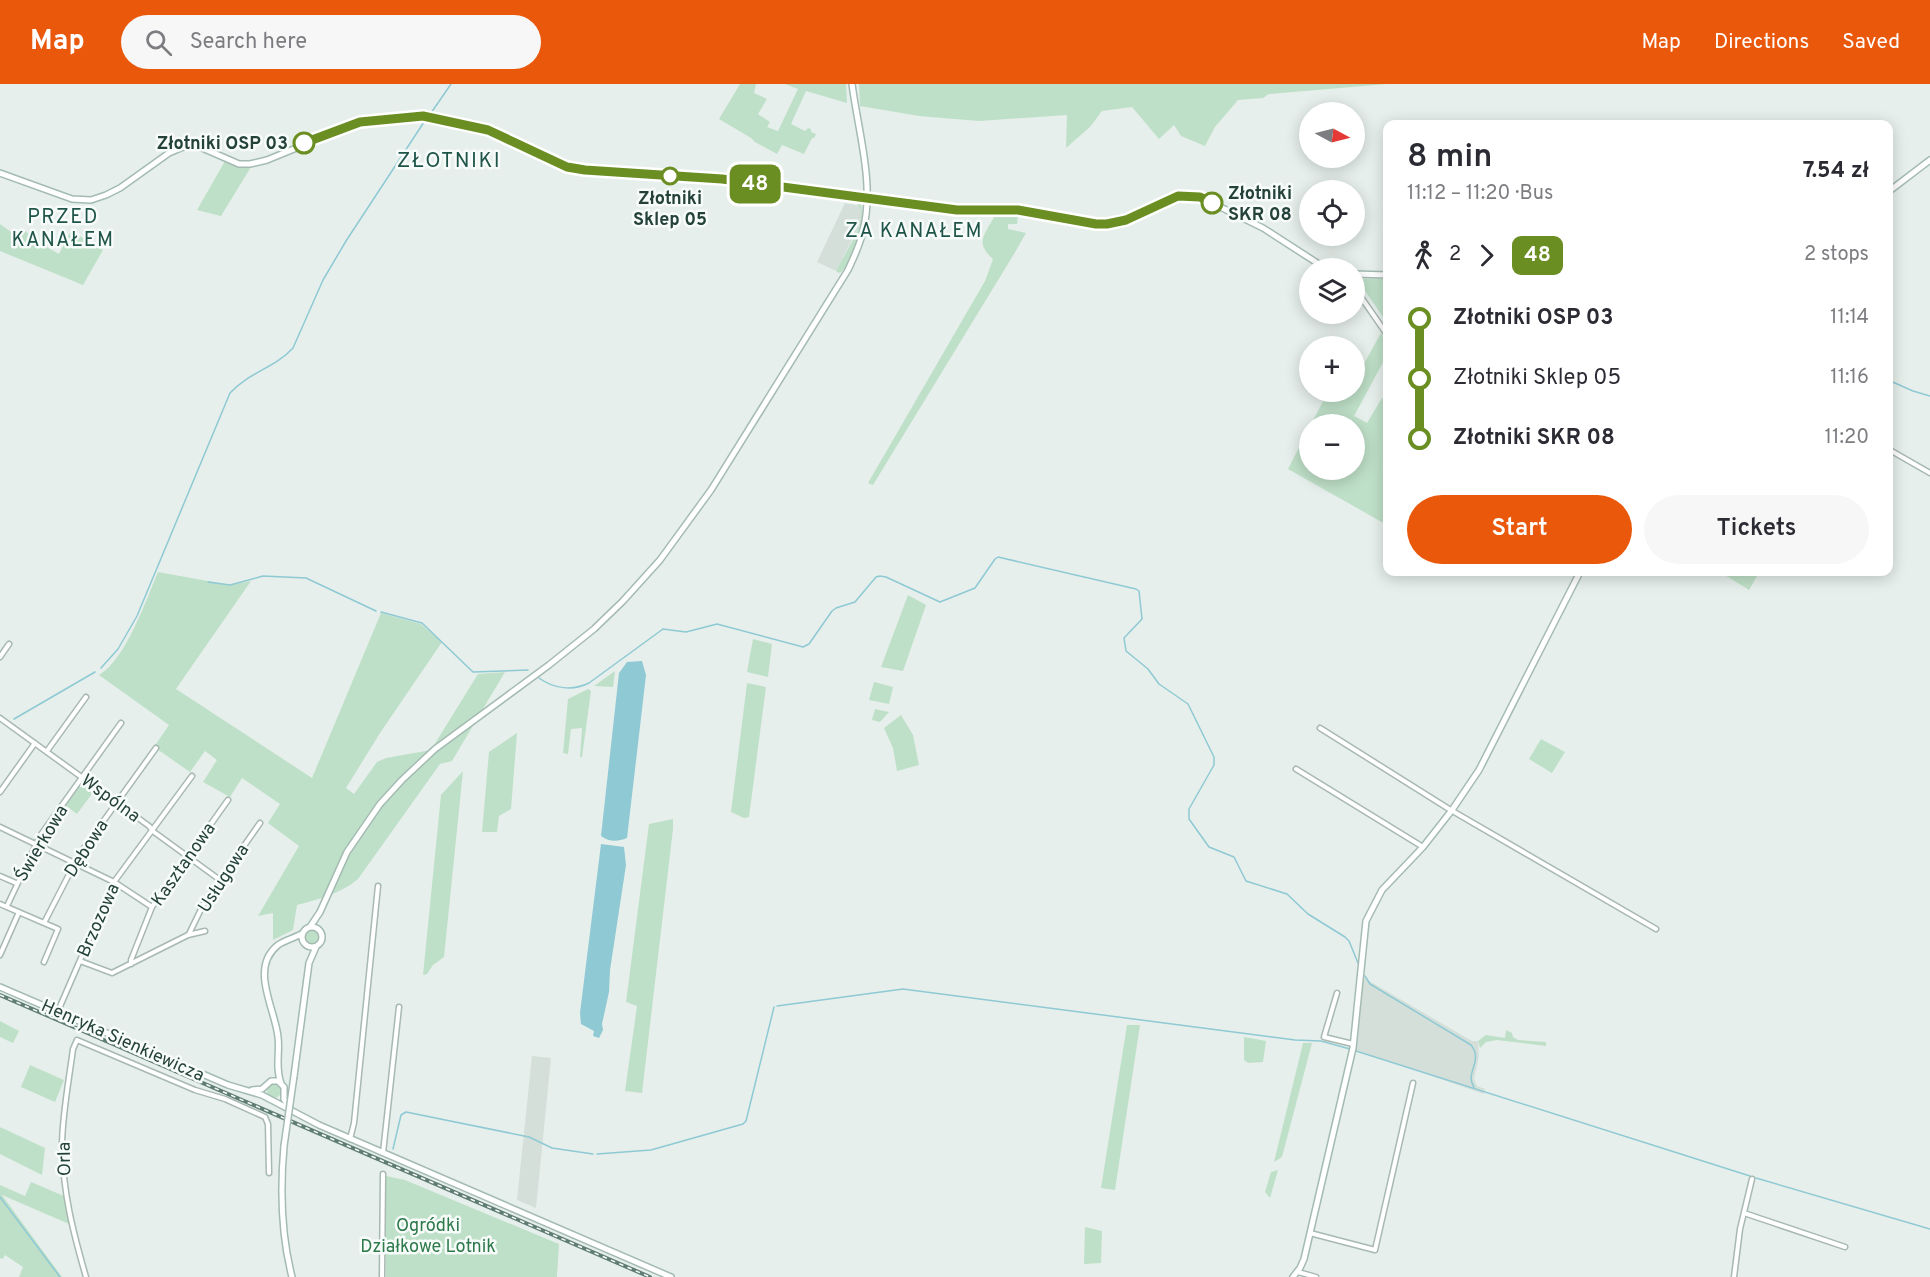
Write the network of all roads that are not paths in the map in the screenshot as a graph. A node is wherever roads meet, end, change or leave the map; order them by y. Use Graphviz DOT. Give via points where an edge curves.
graph roads {
  1 [pos="852,84"];
  2 [pos="1930,160"];
  3 [pos="0,173"];
  4 [pos="1893,188"];
  5 [pos="867,198"];
  6 [pos="1310,258"];
  7 [pos="1365,274"];
  8 [pos="1383,275"];
  9 [pos="1365,303"];
  10 [pos="1383,329"];
  11 [pos="1893,452"];
  12 [pos="1930,473"];
  13 [pos="1578,576"];
  14 [pos="9,644"];
  15 [pos="0,657"];
  16 [pos="86,697"];
  17 [pos="0,718"];
  18 [pos="121,723"];
  19 [pos="1320,728"];
  20 [pos="35,743"];
  21 [pos="156,748"];
  22 [pos="47,751"];
  23 [pos="1296,770"];
  24 [pos="192,776"];
  25 [pos="83,777"];
  26 [pos="0,792"];
  27 [pos="228,800"];
  28 [pos="117,802"];
  29 [pos="1452,810"];
  30 [pos="260,823"];
  31 [pos="0,827"];
  32 [pos="152,830"];
  33 [pos="36,843"];
  34 [pos="1423,846"];
  35 [pos="188,857"];
  36 [pos="74,862"];
  37 [pos="0,876"];
  38 [pos="220,880"];
  39 [pos="114,882"];
  40 [pos="16,883"];
  41 [pos="378,886"];
  42 [pos="0,904"];
  43 [pos="6,906"];
  44 [pos="152,908"];
  45 [pos="19,912"];
  46 [pos="320,912"];
  47 [pos="44,923"];
  48 [pos="310,927"];
  49 [pos="1656,929"];
  50 [pos="320,930"];
  51 [pos="205,931"];
  52 [pos="303,933"];
  53 [pos="188,935"];
  54 [pos="288,940"];
  55 [pos="305,944"];
  56 [pos="1,947"];
  57 [pos="316,947"];
  58 [pos="0,955"];
  59 [pos="80,961"];
  60 [pos="44,962"];
  61 [pos="309,963"];
  62 [pos="131,964"];
  63 [pos="0,987"];
  64 [pos="1337,993"];
  65 [pos="399,1007"];
  66 [pos="58,1011"];
  67 [pos="1354,1044"];
  68 [pos="279,1061"];
  69 [pos="271,1081"];
  70 [pos="280,1083"];
  71 [pos="1413,1083"];
  72 [pos="264,1087"];
  73 [pos="247,1091"];
  74 [pos="283,1095"];
  75 [pos="265,1096"];
  76 [pos="276,1101"];
  77 [pos="291,1110"];
  78 [pos="350,1139"];
  79 [pos="383,1153"];
  80 [pos="268,1173"];
  81 [pos="383,1174"];
  82 [pos="1752,1179"];
  83 [pos="1744,1213"];
  84 [pos="1311,1233"];
  85 [pos="1845,1247"];
  86 [pos="1298,1272"];
  87 [pos="86,1277"];
  88 [pos="292,1277"];
  89 [pos="382,1277"];
  90 [pos="671,1277"];
  91 [pos="1293,1277"];
  92 [pos="1316,1277"];
  93 [pos="1734,1277"];
  1 -- 5 [label="main road"];
  2 -- 4 [label="main road"];
  3 -- 5 [label="main road" via="72,199 91,200 120,188 183,147 205,149 250,165 360,122 423,116 488,130 567,167 722,179"];
  5 -- 6 [label="main road" via="957,210 1018,210 1107,224 1187,195 1200,197 1263,228"];
  5 -- 46 [label="main road" via="862,236 848,270 683,531 642,581 594,629 435,749 402,780 347,852"];
  7 -- 8 [label="main road"];
  9 -- 10 [label="street"];
  11 -- 12 [label="street"];
  13 -- 29 [label="main road" via="1479,770"];
  14 -- 15 [label="street"];
  16 -- 22 [label="street"];
  17 -- 20 [label="street, Wspólna"];
  18 -- 25 [label="street, Świerkowa"];
  19 -- 29 [label="street"];
  20 -- 22 [label="street, Wspólna"];
  20 -- 26 [label="street"];
  21 -- 28 [label="street, Dębowa"];
  22 -- 25 [label="street, Wspólna"];
  23 -- 34 [label="street"];
  24 -- 32 [label="street, Brzozowa"];
  25 -- 28 [label="street, Wspólna"];
  25 -- 33 [label="street, Świerkowa"];
  27 -- 35 [label="street, Kasztanowa"];
  28 -- 32 [label="street, Wspólna"];
  28 -- 36 [label="street, Dębowa"];
  29 -- 34 [label="main road"];
  29 -- 49 [label="street"];
  30 -- 38 [label="street, Usługowa"];
  31 -- 33 [label="street"];
  32 -- 35 [label="street, Wspólna"];
  32 -- 39 [label="street, Brzozowa"];
  33 -- 36 [label="street"];
  33 -- 40 [label="street, Świerkowa"];
  34 -- 67 [label="main road" via="1382,890 1366,921"];
  35 -- 38 [label="street, Wspólna"];
  35 -- 44 [label="street, Kasztanowa"];
  36 -- 39 [label="street"];
  36 -- 47 [label="street, Dębowa"];
  37 -- 40 [label="street"];
  38 -- 53 [label="street, Usługowa"];
  39 -- 44 [label="street"];
  39 -- 59 [label="street, Brzozowa"];
  40 -- 43 [label="street, Świerkowa"];
  41 -- 78 [label="street"];
  42 -- 43 [label="street"];
  43 -- 45 [label="street"];
  44 -- 62 [label="street, Kasztanowa"];
  45 -- 47 [label="street"];
  45 -- 56 [label="street"];
  46 -- 48 [label="main road"];
  46 -- 50 [label="main road"];
  47 -- 60 [label="street" via="58,929"];
  48 -- 50 [label="main road"];
  48 -- 52 [label="main road"];
  50 -- 57 [label="main road" via="322,939"];
  51 -- 53 [label="street"];
  52 -- 54 [label="main road"];
  52 -- 55 [label="main road"];
  53 -- 62 [label="street"];
  54 -- 55 [label="main road"];
  54 -- 68 [label="main road" via="273,950 264,971 279,1037"];
  55 -- 57 [label="main road"];
  55 -- 61 [label="main road"];
  56 -- 58 [label="street"];
  57 -- 61 [label="main road"];
  59 -- 62 [label="street" via="112,973"];
  59 -- 66 [label="street, Brzozowa"];
  61 -- 88 [label="main road, bridge" via="284,1146 282,1212"];
  63 -- 66 [label="main road, Henryka Sienkiewicza"];
  64 -- 67 [label="street" via="1324,1037"];
  65 -- 79 [label="street"];
  66 -- 73 [label="main road, Henryka Sienkiewicza"];
  67 -- 84 [label="main road"];
  68 -- 69 [label="main road"];
  68 -- 70 [label="main road"];
  69 -- 70 [label="main road"];
  69 -- 72 [label="main road"];
  70 -- 74 [label="main road"];
  71 -- 84 [label="street" via="1375,1250"];
  72 -- 73 [label="main road"];
  72 -- 75 [label="main road"];
  73 -- 75 [label="main road, Henryka Sienkiewicza"];
  74 -- 76 [label="main road"];
  74 -- 77 [label="main road"];
  75 -- 76 [label="main road"];
  76 -- 77 [label="main road"];
  77 -- 78 [label="main road"];
  78 -- 79 [label="main road"];
  79 -- 90 [label="main road"];
  80 -- 87 [label="street, Orla" via="267,1119 77,1040 62,1143 71,1227"];
  81 -- 89 [label="street"];
  82 -- 83 [label="street"];
  83 -- 85 [label="street"];
  83 -- 93 [label="street"];
  84 -- 86 [label="main road"];
  86 -- 91 [label="main road"];
  86 -- 92 [label="street"];
}
